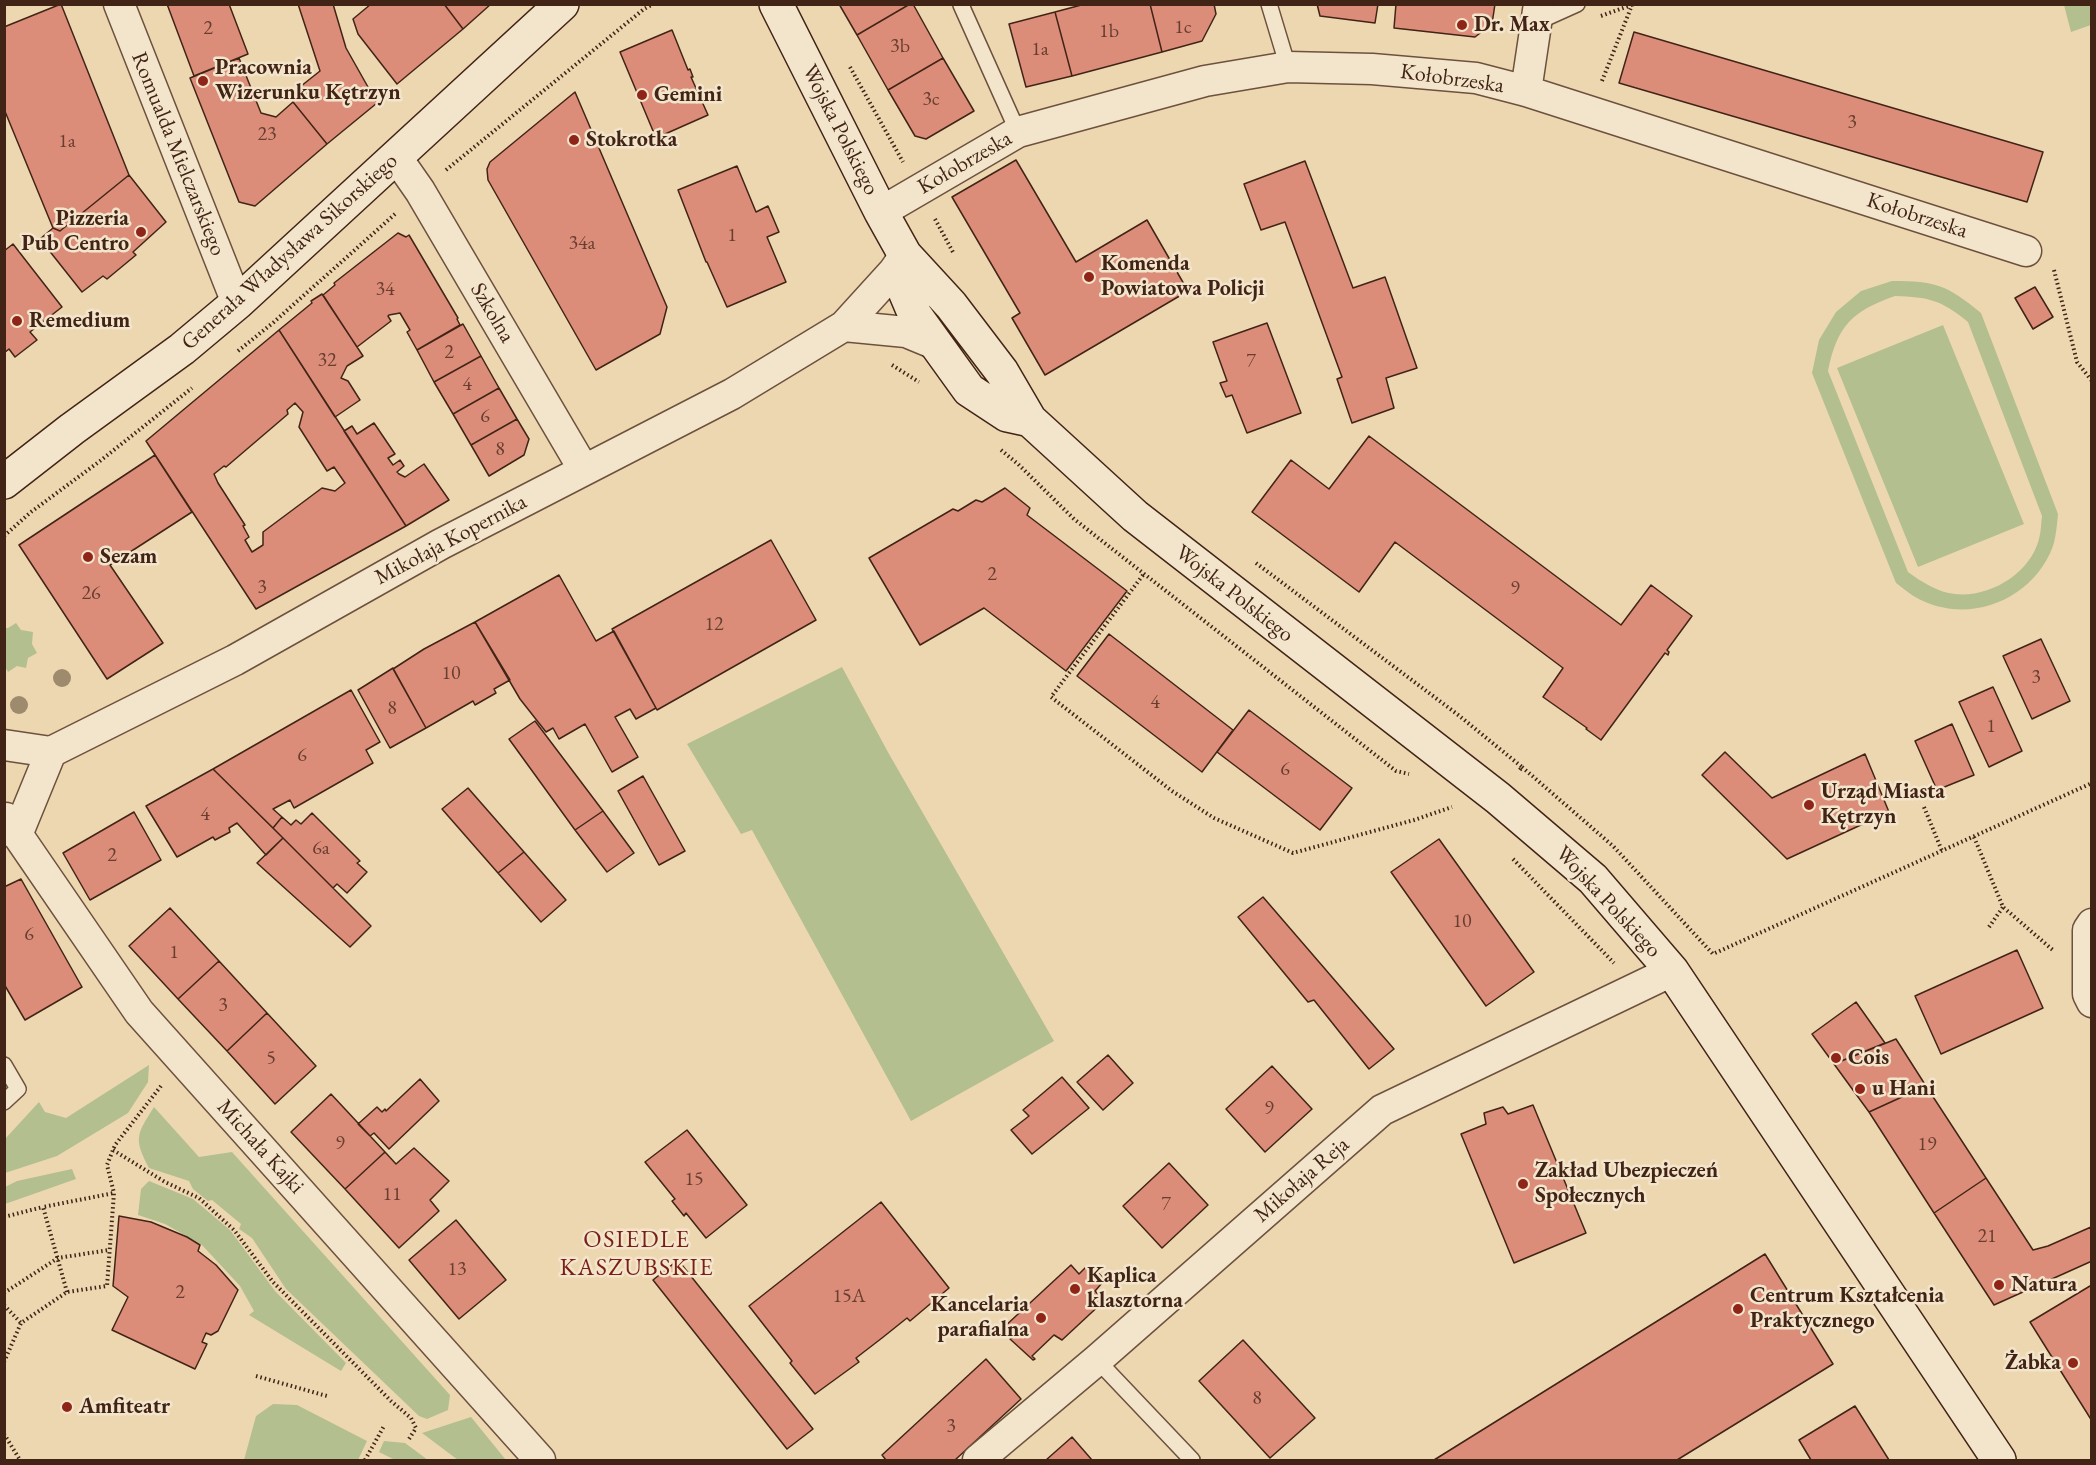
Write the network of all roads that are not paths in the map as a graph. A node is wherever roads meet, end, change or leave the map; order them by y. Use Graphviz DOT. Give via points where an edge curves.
graph roads {
  1 [pos="119,4"];
  2 [pos="562,4"];
  3 [pos="776,4"];
  4 [pos="963,4"];
  5 [pos="1269,4"];
  6 [pos="1577,4"];
  7 [pos="1538,13"];
  8 [pos="1288,68"];
  9 [pos="1526,91"];
  10 [pos="1018,132"];
  11 [pos="397,158"];
  12 [pos="881,212"];
  13 [pos="2026,251"];
  14 [pos="905,255"];
  15 [pos="237,303"];
  16 [pos="844,326"];
  17 [pos="935,344"];
  18 [pos="1030,420"];
  19 [pos="584,470"];
  20 [pos="6,477"];
  21 [pos="4,745"];
  22 [pos="51,752"];
  23 [pos="9,831"];
  24 [pos="2091,924"];
  25 [pos="1672,971"];
  26 [pos="2091,1002"];
  27 [pos="4,1065"];
  28 [pos="4,1102"];
  29 [pos="1097,1360"];
  30 [pos="540,1461"];
  31 [pos="978,1461"];
  32 [pos="1192,1461"];
  33 [pos="1999,1461"];
  1 -- 15 [label="street, Romualda Mielczarskiego"];
  2 -- 11 [label="street, Generała Władysława Sikorskiego"];
  3 -- 12 [label="street, Wojska Polskiego"];
  4 -- 10 [label="lane"];
  5 -- 8 [label="lane"];
  6 -- 7 [label="lane"];
  7 -- 9 [label="street"];
  8 -- 9 [label="street, Kołobrzeska" via="1372,69 1476,78"];
  8 -- 10 [label="street, Kołobrzeska" via="1206,81"];
  9 -- 13 [label="street, Kołobrzeska"];
  10 -- 12 [label="street, Kołobrzeska"];
  11 -- 15 [label="street, Generała Władysława Sikorskiego"];
  11 -- 19 [label="street, Szkolna"];
  12 -- 14 [label="street, Wojska Polskiego"];
  14 -- 16 [label="street, Mikołaja Kopernika"];
  14 -- 17 [label="street, Wojska Polskiego" via="900,282 915,315"];
  14 -- 18 [label="street, Wojska Polskiego" via="951,304 1002,372"];
  15 -- 20 [label="street, Generała Władysława Sikorskiego" via="182,349"];
  16 -- 17 [label="street" via="906,332"];
  16 -- 19 [label="street, Mikołaja Kopernika" via="732,394"];
  17 -- 18 [label="street, Wojska Polskiego" via="969,390 1007,415"];
  18 -- 25 [label="street, Wojska Polskiego" via="1134,516 1548,839 1593,879"];
  19 -- 22 [label="street, Mikołaja Kopernika" via="441,544 235,660"];
  21 -- 22 [label="street"];
  22 -- 23 [label="street"];
  23 -- 30 [label="street, Michała Kajki" via="139,1012"];
  24 -- 26 [label="street"];
  25 -- 29 [label="street, Mikołaja Reja" via="1382,1110"];
  25 -- 33 [label="street, Wojska Polskiego"];
  27 -- 28 [label="lane" via="18,1089"];
  29 -- 31 [label="street, Mikołaja Reja"];
  29 -- 32 [label="lane"];
}
